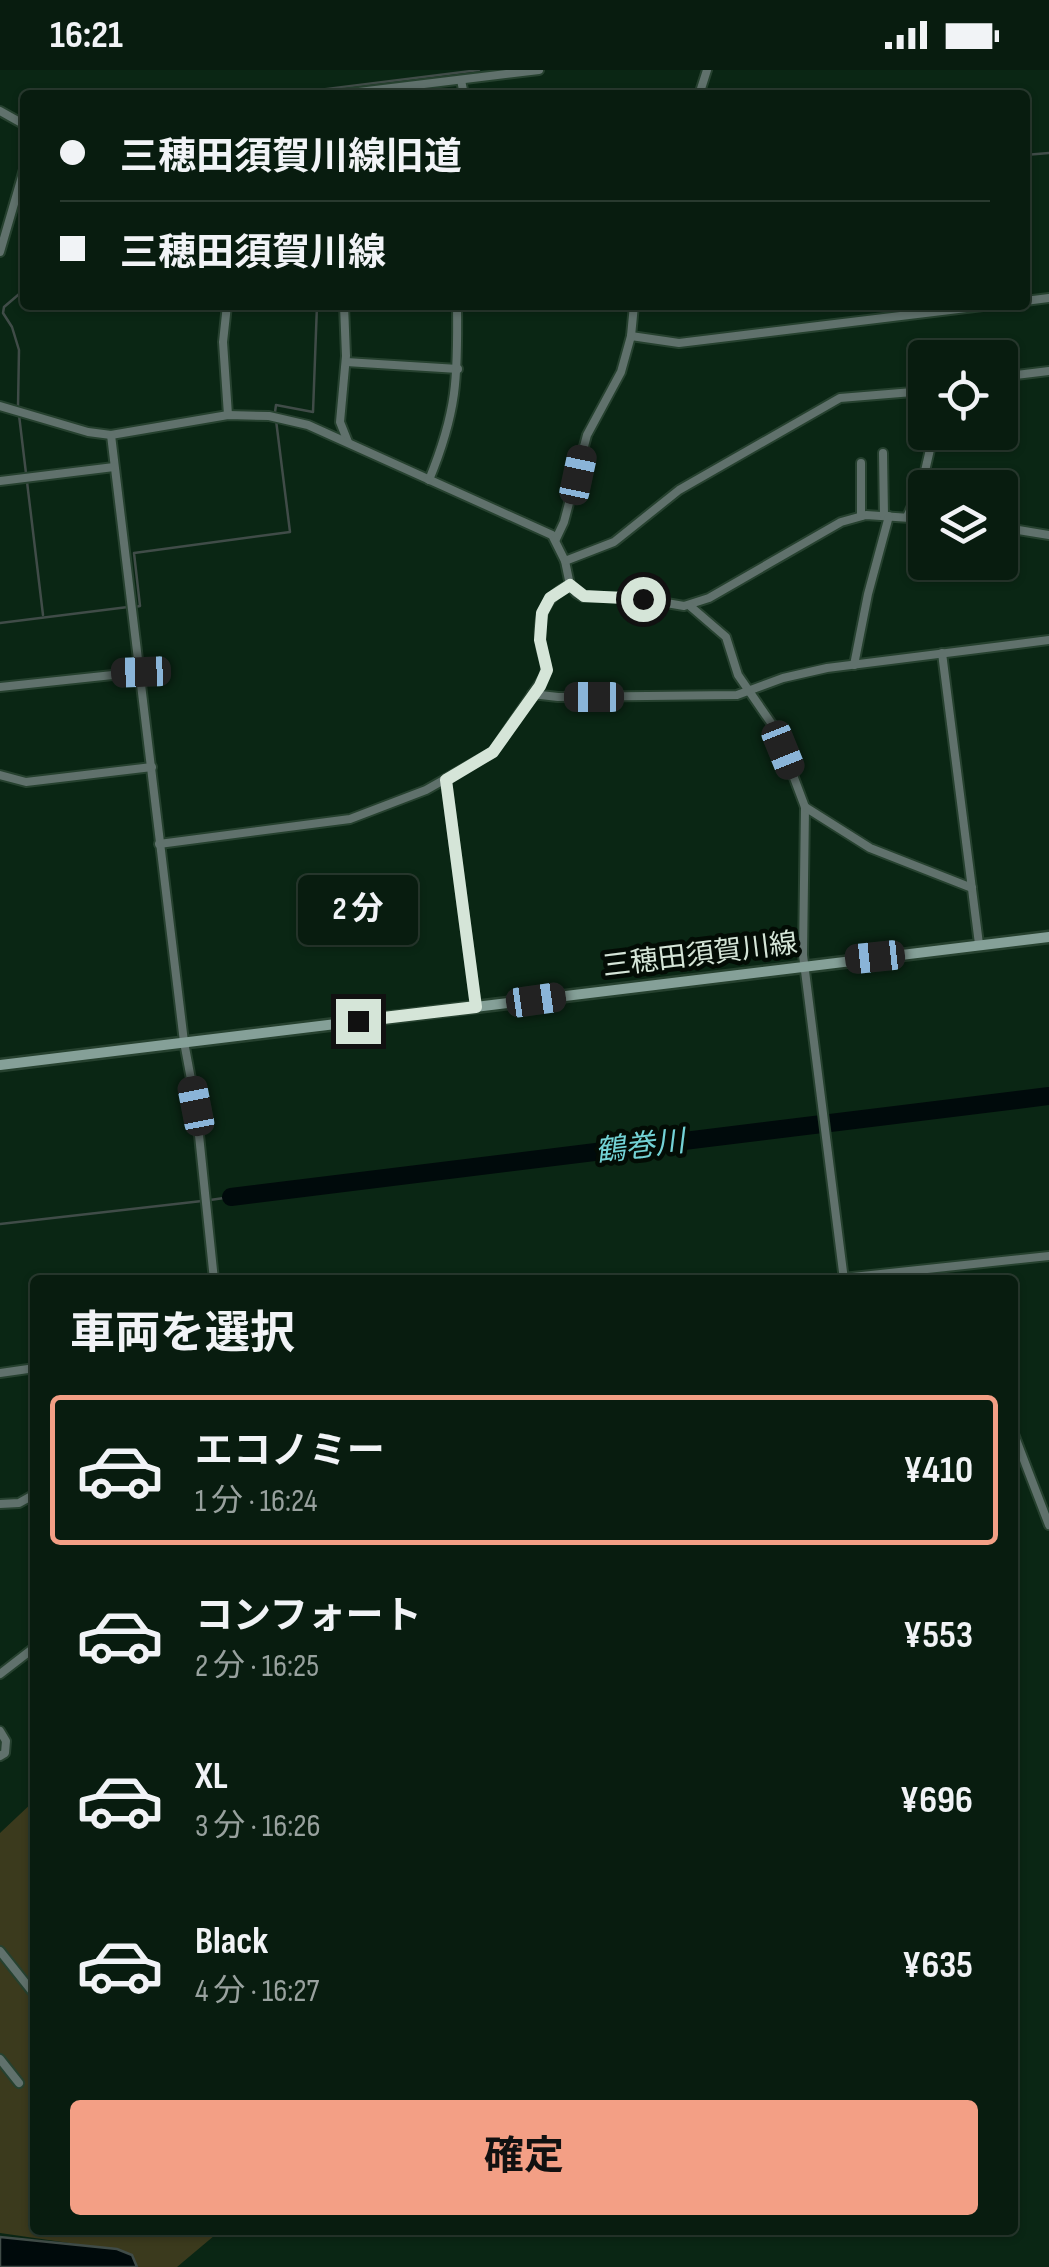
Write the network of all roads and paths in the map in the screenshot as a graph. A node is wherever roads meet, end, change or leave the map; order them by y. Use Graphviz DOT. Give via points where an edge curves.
graph roads {
  1 [pos="539,70"];
  2 [pos="462,80"];
  3 [pos="377,90"];
  4 [pos="463,90"];
  5 [pos="20,183"];
  6 [pos="0,252"];
  7 [pos="226,310"];
  8 [pos="344,310"];
  9 [pos="457,310"];
  10 [pos="634,310"];
  11 [pos="950,310"];
  12 [pos="631,336"];
  13 [pos="346,362"];
  14 [pos="458,369"];
  15 [pos="1049,371"];
  16 [pos="1018,375"];
  17 [pos="908,392"];
  18 [pos="0,406"];
  19 [pos="228,415"];
  20 [pos="111,435"];
  21 [pos="348,442"];
  22 [pos="930,450"];
  23 [pos="883,453"];
  24 [pos="862,464"];
  25 [pos="114,467"];
  26 [pos="429,480"];
  27 [pos="0,481"];
  28 [pos="860,516"];
  29 [pos="887,516"];
  30 [pos="907,518"];
  31 [pos="1018,529"];
  32 [pos="1049,534"];
  33 [pos="556,539"];
  34 [pos="564,561"];
  35 [pos="570,585"];
  36 [pos="690,606"];
  37 [pos="1049,640"];
  38 [pos="942,654"];
  39 [pos="854,665"];
  40 [pos="141,672"];
  41 [pos="0,686"];
  42 [pos="750,692"];
  43 [pos="532,694"];
  44 [pos="152,768"];
  45 [pos="0,775"];
  46 [pos="446,780"];
  47 [pos="805,807"];
  48 [pos="160,844"];
  49 [pos="972,888"];
  50 [pos="1049,937"];
  51 [pos="979,944"];
  52 [pos="804,964"];
  53 [pos="476,1007"];
  54 [pos="184,1042"];
  55 [pos="0,1064"];
  56 [pos="1049,1256"];
  57 [pos="214,1275"];
  58 [pos="843,1275"];
  59 [pos="880,1275"];
  60 [pos="30,1369"];
  61 [pos="0,1373"];
  62 [pos="1018,1445"];
  63 [pos="30,1497"];
  64 [pos="0,1504"];
  65 [pos="1049,1525"];
  66 [pos="30,1652"];
  67 [pos="0,1674"];
  68 [pos="0,1731"];
  69 [pos="0,1756"];
  70 [pos="0,1952"];
  71 [pos="30,1989"];
  72 [pos="0,2058"];
  73 [pos="18,2084"];
  1 -- 2 [label="street"];
  2 -- 3 [label="street"];
  2 -- 4 [label="street"];
  5 -- 6 [label="street"];
  7 -- 19 [label="street"];
  8 -- 13 [label="street"];
  9 -- 14 [label="street"];
  10 -- 12 [label="street"];
  11 -- 12 [label="street" via="679,343"];
  12 -- 33 [label="street" via="587,435"];
  13 -- 14 [label="street"];
  13 -- 21 [label="street" via="340,422"];
  14 -- 26 [label="street" via="448,434"];
  15 -- 16 [label="street"];
  17 -- 34 [label="street" via="840,398 679,490 614,542"];
  18 -- 20 [label="street"];
  19 -- 20 [label="street"];
  19 -- 21 [label="street" via="308,424"];
  20 -- 25 [label="street"];
  21 -- 26 [label="street"];
  22 -- 30 [label="street"];
  23 -- 29 [label="street"];
  24 -- 28 [label="street"];
  25 -- 27 [label="street"];
  25 -- 40 [label="street"];
  26 -- 33 [label="street"];
  28 -- 29 [label="street"];
  28 -- 36 [label="street"];
  29 -- 30 [label="street"];
  29 -- 39 [label="street"];
  31 -- 32 [label="street"];
  33 -- 34 [label="street"];
  34 -- 35 [label="street"];
  35 -- 36 [label="street" via="584,596"];
  35 -- 43 [label="street" via="542,613 547,670"];
  36 -- 42 [label="street" via="724,633"];
  37 -- 38 [label="street"];
  38 -- 39 [label="street"];
  38 -- 49 [label="street"];
  39 -- 42 [label="street" via="784,678"];
  40 -- 41 [label="street"];
  40 -- 44 [label="street"];
  42 -- 43 [label="street"];
  42 -- 47 [label="street" via="776,730"];
  43 -- 46 [label="street" via="493,752"];
  44 -- 45 [label="street" via="26,782"];
  44 -- 48 [label="street"];
  46 -- 48 [label="street" via="350,819"];
  46 -- 53 [label="street"];
  47 -- 49 [label="street" via="870,848"];
  47 -- 52 [label="street"];
  48 -- 54 [label="street"];
  49 -- 51 [label="street"];
  50 -- 51 [label="main road, 三穂田須賀川線"];
  51 -- 52 [label="main road, 三穂田須賀川線"];
  52 -- 53 [label="main road, 三穂田須賀川線"];
  52 -- 58 [label="street"];
  53 -- 54 [label="main road, 三穂田須賀川線"];
  54 -- 55 [label="main road, 三穂田須賀川線"];
  54 -- 57 [label="street"];
  56 -- 59 [label="street"];
  60 -- 61 [label="street"];
  62 -- 65 [label="street"];
  63 -- 64 [label="street"];
  66 -- 67 [label="street"];
  68 -- 69 [label="street" via="6,1741"];
  70 -- 71 [label="street"];
  72 -- 73 [label="street"];
}
